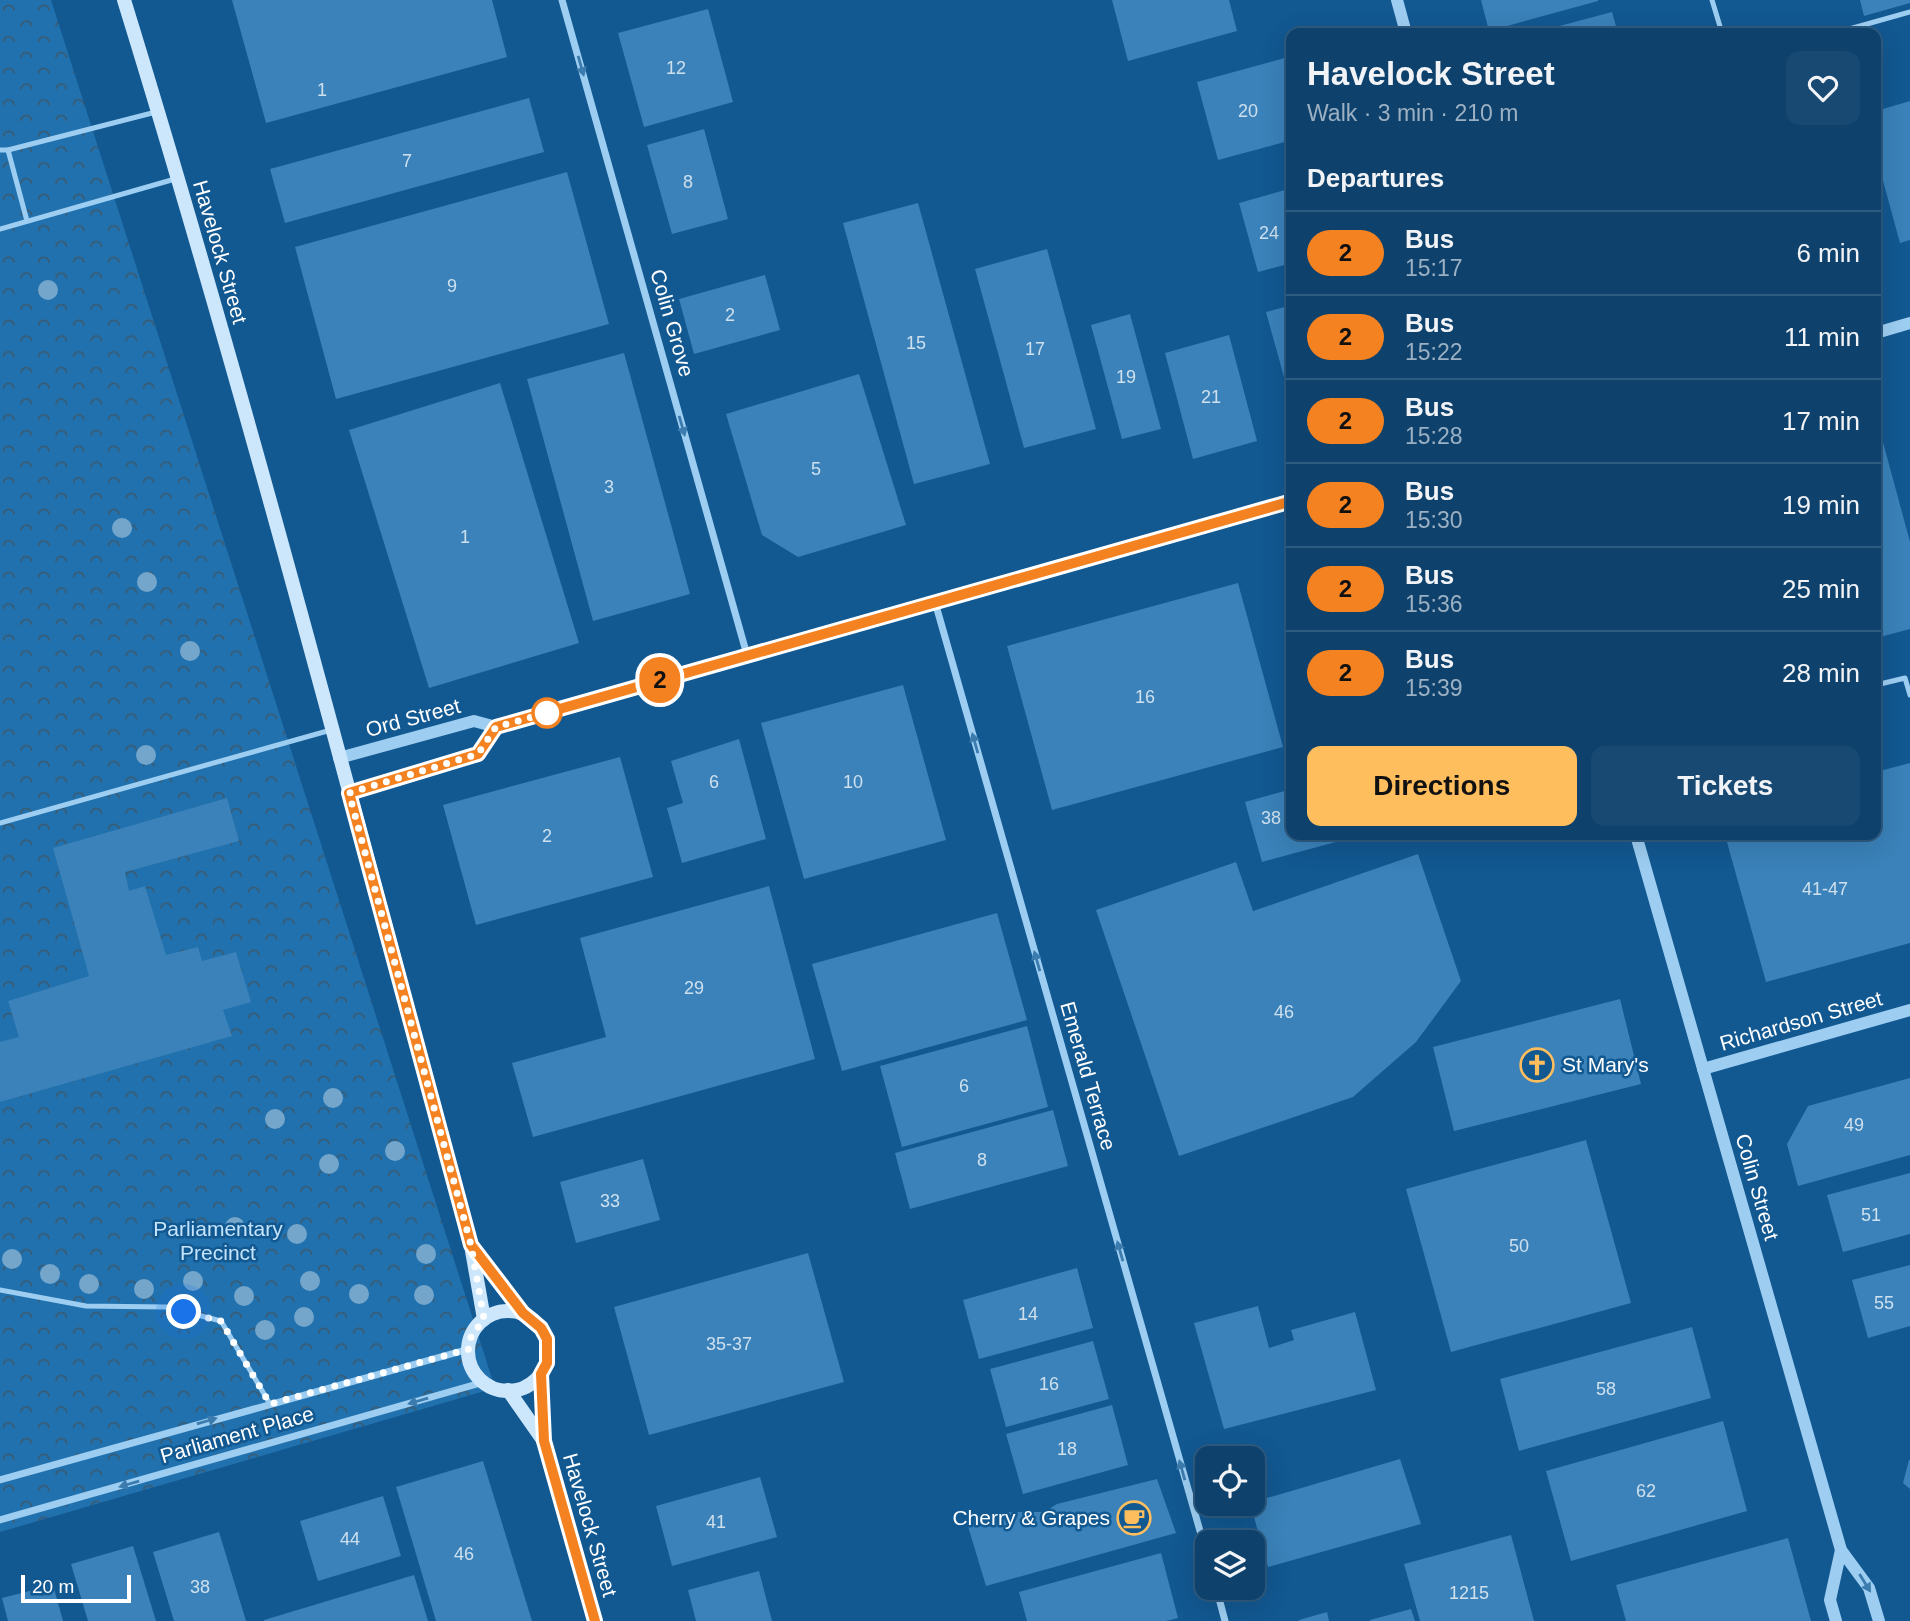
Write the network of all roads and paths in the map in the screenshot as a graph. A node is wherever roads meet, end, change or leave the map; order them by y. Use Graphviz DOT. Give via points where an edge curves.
graph roads {
  1 [pos="124,0"];
  2 [pos="562,0"];
  3 [pos="1397,0"];
  4 [pos="1712,0"];
  5 [pos="1910,12"];
  6 [pos="1405,28"];
  7 [pos="1720,28"];
  8 [pos="1853,28"];
  9 [pos="159,111"];
  10 [pos="0,150"];
  11 [pos="8,150"];
  12 [pos="178,178"];
  13 [pos="27,221"];
  14 [pos="0,229"];
  15 [pos="1910,323"];
  16 [pos="1881,332"];
  17 [pos="1286,503"];
  18 [pos="935,602"];
  19 [pos="747,655"];
  20 [pos="1907,677"];
  21 [pos="1881,684"];
  22 [pos="1910,695"];
  23 [pos="496,727"];
  24 [pos="331,730"];
  25 [pos="339,758"];
  26 [pos="349,793"];
  27 [pos="0,823"];
  28 [pos="1637,840"];
  29 [pos="1910,1010"];
  30 [pos="1703,1069"];
  31 [pos="471,1245"];
  32 [pos="0,1290"];
  33 [pos="523,1313"];
  34 [pos="484,1319"];
  35 [pos="469,1349"];
  36 [pos="541,1374"];
  37 [pos="484,1382"];
  38 [pos="508,1390"];
  39 [pos="270,1404"];
  40 [pos="544,1441"];
  41 [pos="0,1480"];
  42 [pos="0,1520"];
  43 [pos="1200,1530"];
  44 [pos="1841,1550"];
  45 [pos="1219,1600"];
  46 [pos="595,1621"];
  47 [pos="1225,1621"];
  48 [pos="1836,1621"];
  49 [pos="1879,1621"];
  1 -- 9 [label="main road, Havelock Street"];
  2 -- 19 [label="street, Colin Grove, one-way"];
  3 -- 6 [label="street"];
  4 -- 7 [label="lane"];
  5 -- 8 [label="lane"];
  9 -- 11 [label="lane"];
  9 -- 12 [label="main road, Havelock Street"];
  10 -- 11 [label="lane"];
  11 -- 13 [label="lane"];
  12 -- 13 [label="lane"];
  12 -- 24 [label="main road, Havelock Street"];
  13 -- 14 [label="lane"];
  15 -- 16 [label="street"];
  17 -- 18 [label="street, Ord Street"];
  18 -- 19 [label="street, Ord Street"];
  43 -- 18 [label="street, Emerald Terrace, one-way"];
  19 -- 23 [label="street, Ord Street"];
  20 -- 21 [label="lane"];
  20 -- 22 [label="lane"];
  23 -- 25 [label="street, Ord Street" via="474,721"];
  23 -- 26 [label="street" via="478,754"];
  24 -- 25 [label="main road, Havelock Street"];
  24 -- 27 [label="lane"];
  25 -- 26 [label="main road, Havelock Street"];
  26 -- 31 [label="main road, Havelock Street"];
  28 -- 30 [label="street, Colin Street"];
  29 -- 30 [label="street, Richardson Street"];
  30 -- 44 [label="street, Colin Street"];
  31 -- 33 [label="main road, Havelock Street"];
  31 -- 34 [label="main road, Havelock Street"];
  32 -- 39 [label="lane" via="86,1306 166,1307 221,1321"];
  33 -- 34 [label="main road" via="503,1311"];
  33 -- 36 [label="main road" via="547,1339 547,1363"];
  34 -- 35 [label="main road" via="471,1337"];
  35 -- 37 [label="main road" via="470,1361"];
  35 -- 39 [label="street, Parliament Place"];
  36 -- 38 [label="main road" via="531,1383"];
  36 -- 40 [label="main road, Havelock Street"];
  37 -- 38 [label="main road"];
  37 -- 42 [label="street, Parliament Place, one-way"];
  38 -- 40 [label="main road, Havelock Street"];
  41 -- 39 [label="street, Parliament Place, one-way"];
  40 -- 46 [label="main road, Havelock Street"];
  44 -- 48 [label="street, Colin Street" via="1830,1600"];
  44 -- 49 [label="street, Colin Street, one-way" via="1869,1588"];
  45 -- 47 [label="street"];
}
